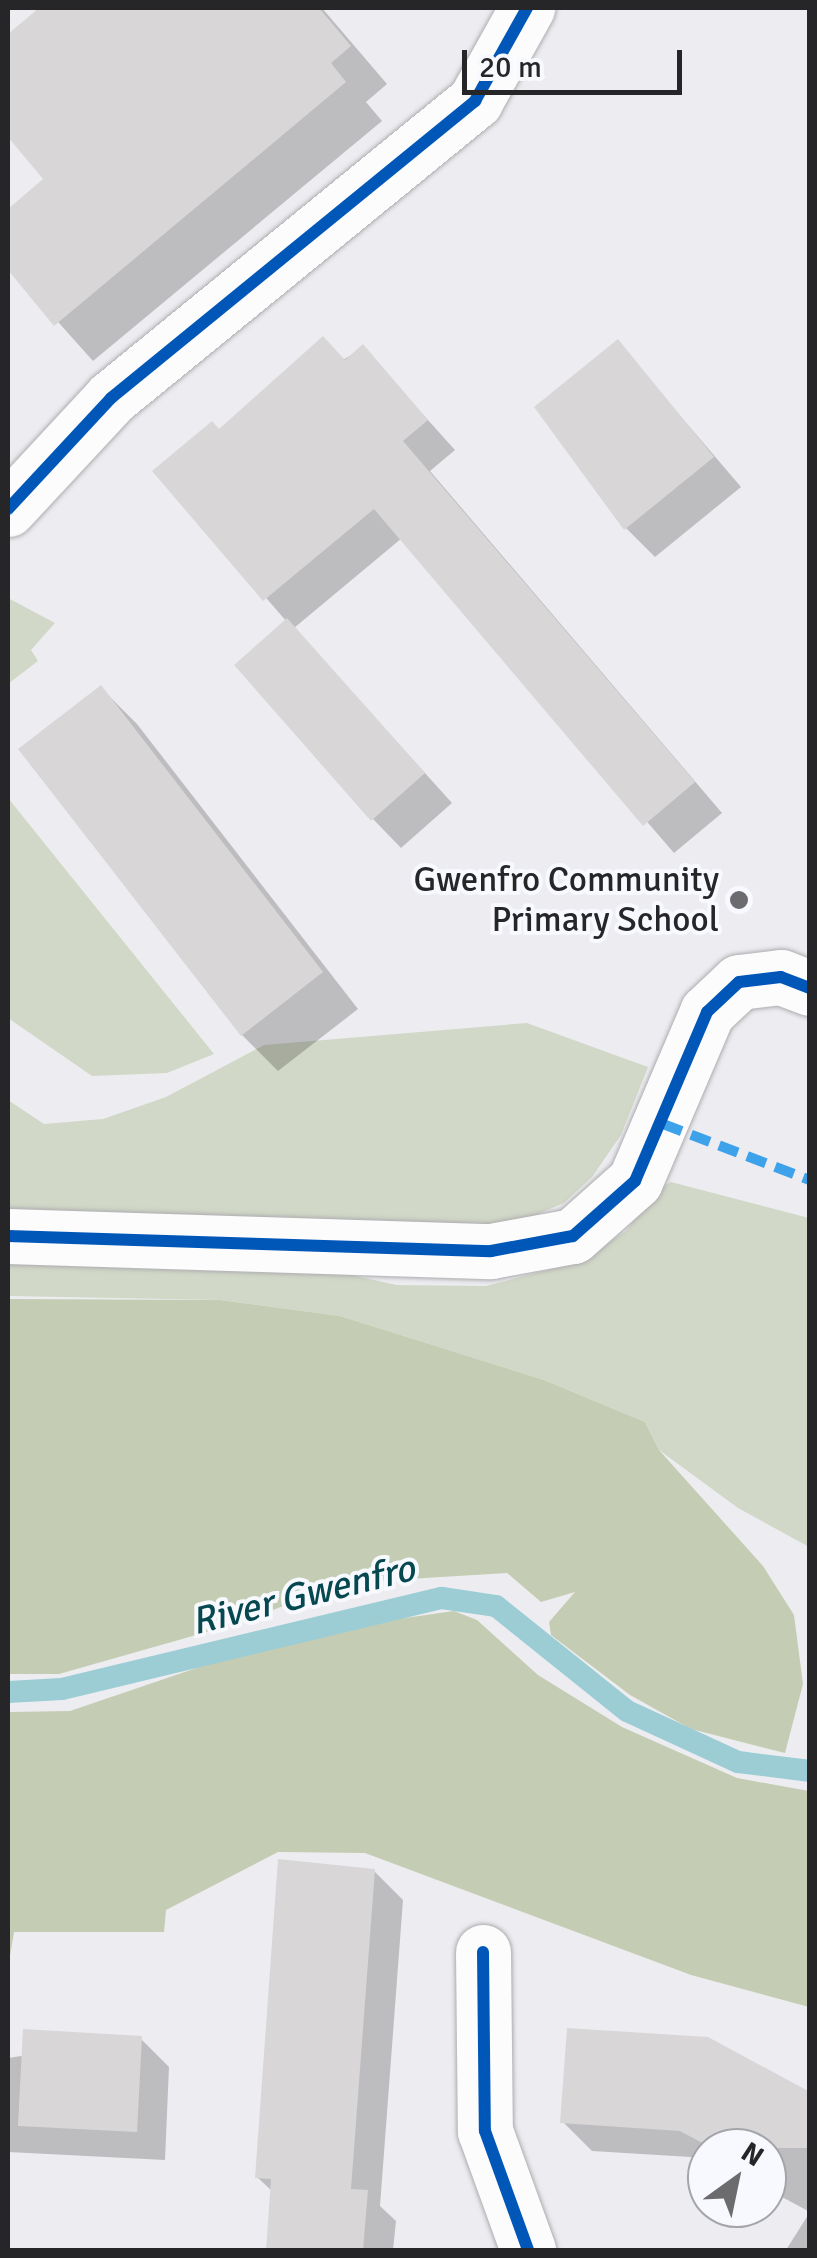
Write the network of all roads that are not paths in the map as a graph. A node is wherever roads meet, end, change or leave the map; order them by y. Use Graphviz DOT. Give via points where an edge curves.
graph roads {
  1 [pos="526,8"];
  2 [pos="8,508"];
  3 [pos="810,988"];
  4 [pos="8,1236"];
  5 [pos="483,1952"];
  6 [pos="528,2250"];
  1 -- 2 [label="street" via="475,101 111,398"];
  3 -- 4 [label="street" via="781,977 739,982 707,1012 636,1180 573,1236 491,1251"];
  5 -- 6 [label="street" via="485,2131"];
}
